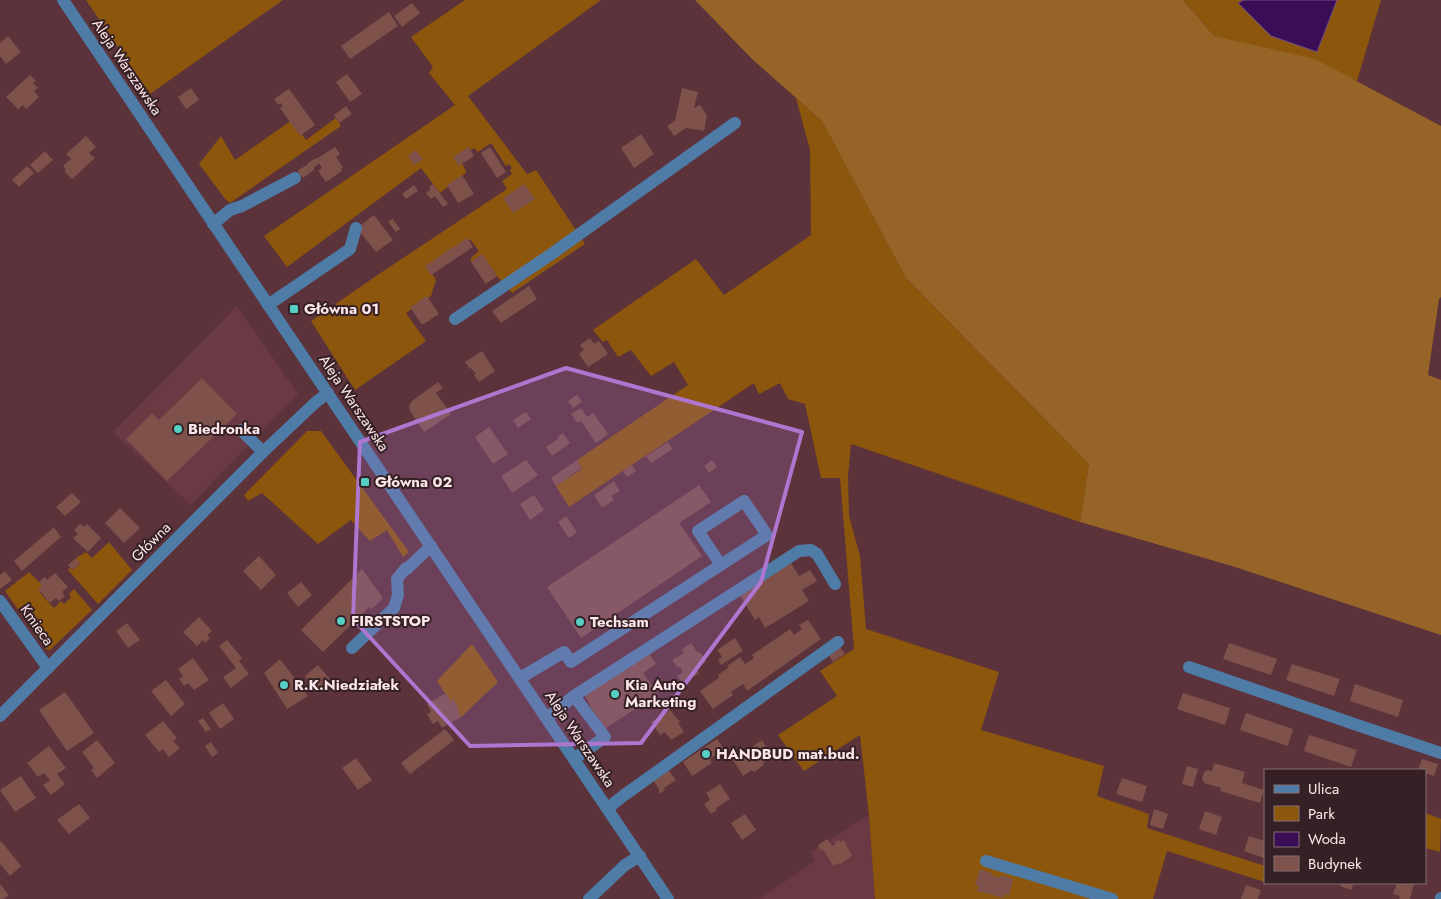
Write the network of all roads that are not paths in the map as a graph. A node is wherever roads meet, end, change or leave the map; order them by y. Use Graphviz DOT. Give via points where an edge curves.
graph roads {
  1 [pos="63,0"];
  2 [pos="736,123"];
  3 [pos="295,178"];
  4 [pos="213,224"];
  5 [pos="356,228"];
  6 [pos="268,305"];
  7 [pos="455,319"];
  8 [pos="328,393"];
  9 [pos="241,430"];
  10 [pos="263,452"];
  11 [pos="431,546"];
  12 [pos="720,565"];
  13 [pos="835,584"];
  14 [pos="0,601"];
  15 [pos="838,642"];
  16 [pos="352,648"];
  17 [pos="1189,667"];
  18 [pos="48,668"];
  19 [pos="520,678"];
  20 [pos="574,696"];
  21 [pos="0,716"];
  22 [pos="546,718"];
  23 [pos="1441,753"];
  24 [pos="574,759"];
  25 [pos="608,808"];
  26 [pos="640,856"];
  27 [pos="986,861"];
  28 [pos="589,899"];
  29 [pos="668,899"];
  30 [pos="1112,899"];
  1 -- 4 [label="street, Aleja Warszawska"];
  2 -- 7 [label="street"];
  3 -- 4 [label="street" via="230,210"];
  4 -- 6 [label="street, Aleja Warszawska"];
  5 -- 6 [label="street" via="350,249"];
  6 -- 8 [label="street, Aleja Warszawska"];
  8 -- 10 [label="street, Główna"];
  8 -- 11 [label="street, Aleja Warszawska"];
  9 -- 10 [label="street"];
  10 -- 18 [label="street, Główna"];
  11 -- 16 [label="street" via="396,579 398,595 394,608"];
  11 -- 19 [label="street, Aleja Warszawska"];
  12 -- 12 [label="street" via="767,536 744,501 698,531"];
  12 -- 19 [label="street" via="570,662 564,652"];
  13 -- 20 [label="street" via="817,554 811,550 799,551"];
  14 -- 18 [label="street, Kmieca"];
  15 -- 25 [label="street"];
  17 -- 23 [label="street"];
  18 -- 21 [label="street, Główna"];
  19 -- 22 [label="street, Aleja Warszawska"];
  20 -- 22 [label="street"];
  20 -- 24 [label="street" via="605,737"];
  22 -- 24 [label="street, Aleja Warszawska"];
  24 -- 25 [label="street, Aleja Warszawska"];
  25 -- 26 [label="street, Aleja Warszawska"];
  26 -- 28 [label="street" via="625,865"];
  26 -- 29 [label="street, Aleja Warszawska"];
  27 -- 30 [label="street"];
}
